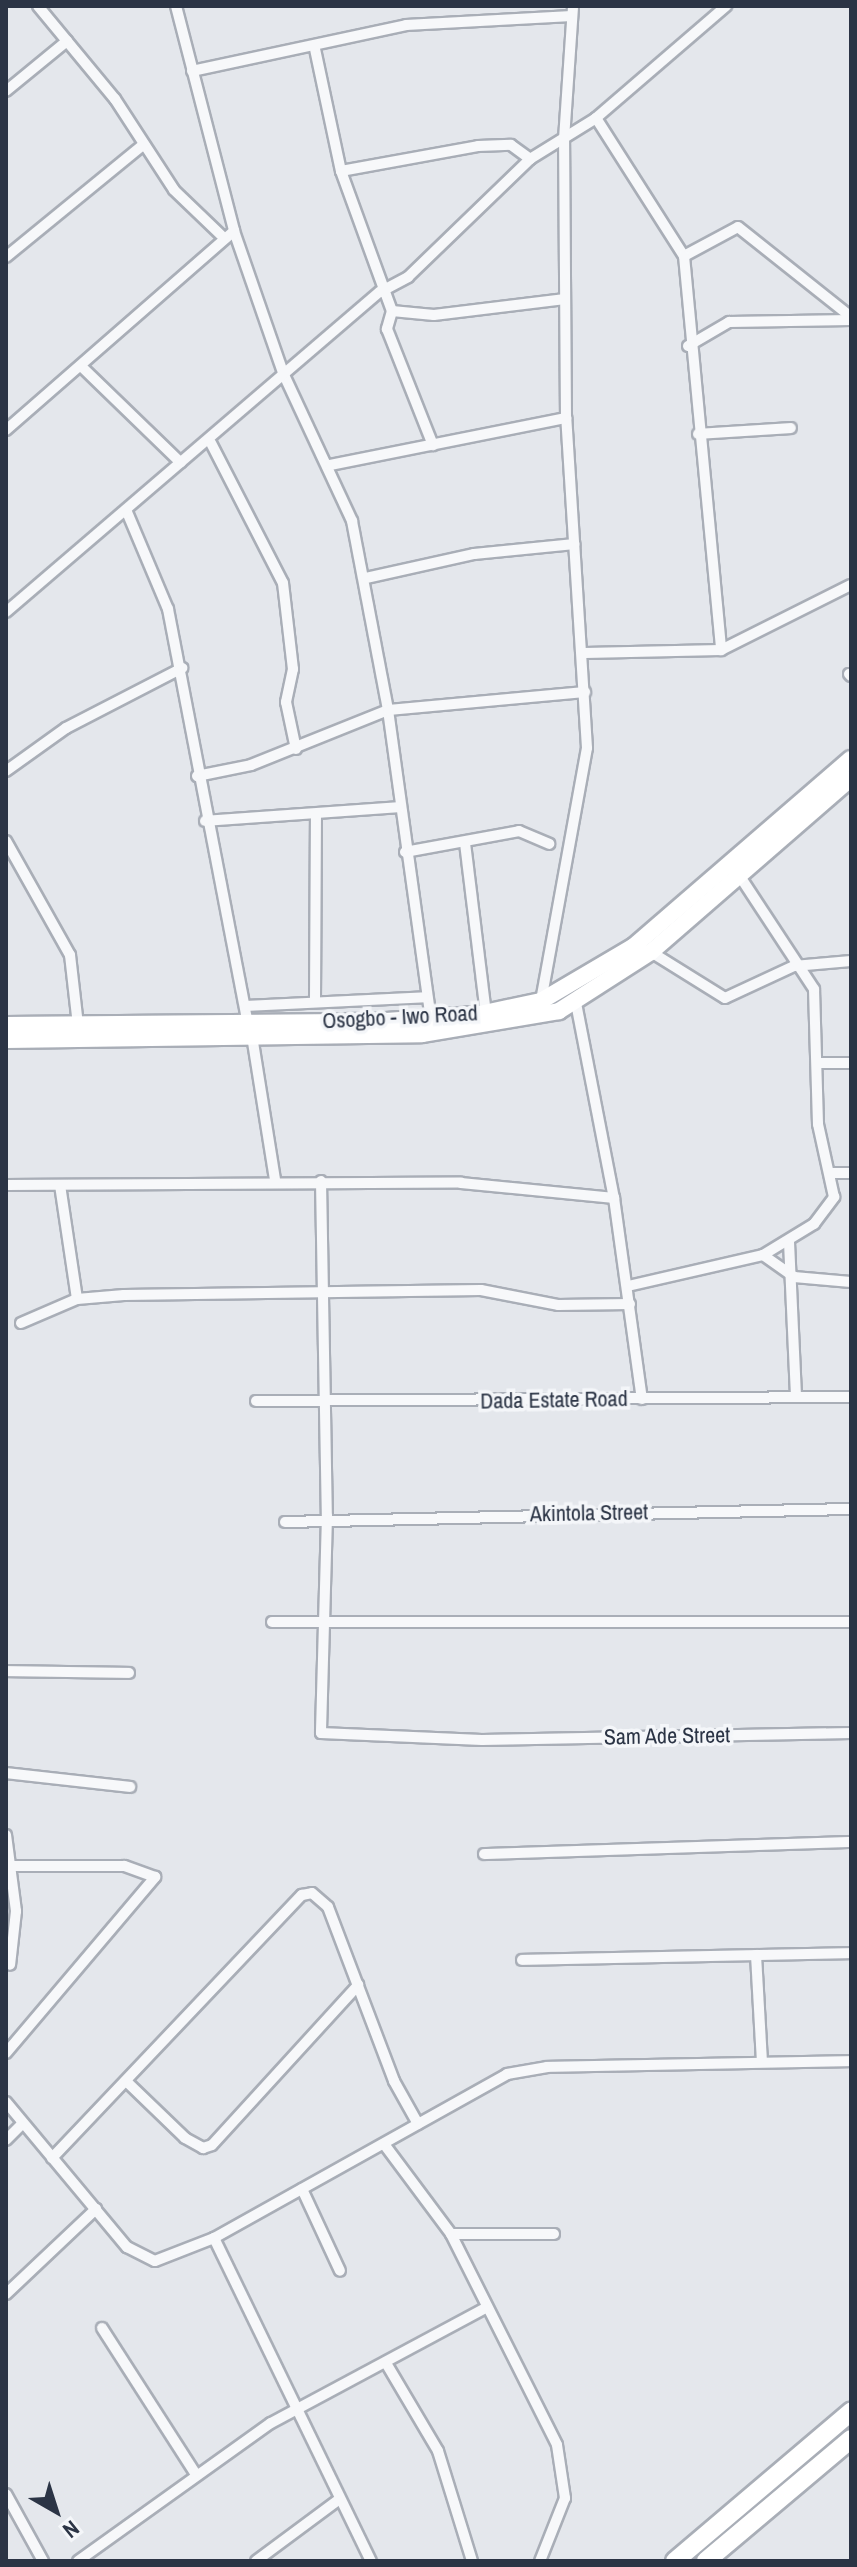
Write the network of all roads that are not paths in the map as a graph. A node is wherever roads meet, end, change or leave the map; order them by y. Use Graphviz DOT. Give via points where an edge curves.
graph roads {
  1 [pos="38,6"];
  2 [pos="176,6"];
  3 [pos="726,6"];
  4 [pos="572,11"];
  5 [pos="67,41"];
  6 [pos="315,49"];
  7 [pos="192,71"];
  8 [pos="6,91"];
  9 [pos="596,118"];
  10 [pos="564,139"];
  11 [pos="144,144"];
  12 [pos="530,159"];
  13 [pos="341,171"];
  14 [pos="234,231"];
  15 [pos="221,235"];
  16 [pos="684,256"];
  17 [pos="6,257"];
  18 [pos="380,292"];
  19 [pos="565,299"];
  20 [pos="392,311"];
  21 [pos="851,319"];
  22 [pos="688,346"];
  23 [pos="83,368"];
  24 [pos="284,375"];
  25 [pos="566,418"];
  26 [pos="791,428"];
  27 [pos="6,430"];
  28 [pos="698,434"];
  29 [pos="211,443"];
  30 [pos="433,445"];
  31 [pos="181,463"];
  32 [pos="330,465"];
  33 [pos="127,512"];
  34 [pos="575,544"];
  35 [pos="366,578"];
  36 [pos="851,585"];
  37 [pos="6,612"];
  38 [pos="721,650"];
  39 [pos="585,653"];
  40 [pos="182,668"];
  41 [pos="585,692"];
  42 [pos="388,710"];
  43 [pos="296,749"];
  44 [pos="851,759"];
  45 [pos="6,771"];
  46 [pos="197,776"];
  47 [pos="851,778"];
  48 [pos="399,807"];
  49 [pos="316,814"];
  50 [pos="205,821"];
  51 [pos="6,841"];
  52 [pos="465,843"];
  53 [pos="549,844"];
  54 [pos="405,852"];
  55 [pos="739,875"];
  56 [pos="651,952"];
  57 [pos="851,961"];
  58 [pos="802,965"];
  59 [pos="426,997"];
  60 [pos="315,1000"];
  61 [pos="541,1001"];
  62 [pos="576,1003"];
  63 [pos="245,1006"];
  64 [pos="486,1013"];
  65 [pos="431,1019"];
  66 [pos="6,1025"];
  67 [pos="78,1025"];
  68 [pos="250,1030"];
  69 [pos="6,1040"];
  70 [pos="820,1063"];
  71 [pos="851,1063"];
  72 [pos="832,1173"];
  73 [pos="851,1173"];
  74 [pos="275,1179"];
  75 [pos="321,1181"];
  76 [pos="6,1185"];
  77 [pos="60,1185"];
  78 [pos="614,1198"];
  79 [pos="789,1242"];
  80 [pos="763,1255"];
  81 [pos="794,1277"];
  82 [pos="851,1282"];
  83 [pos="628,1286"];
  84 [pos="323,1292"];
  85 [pos="77,1299"];
  86 [pos="630,1304"];
  87 [pos="21,1323"];
  88 [pos="796,1397"];
  89 [pos="851,1397"];
  90 [pos="642,1399"];
  91 [pos="326,1400"];
  92 [pos="256,1401"];
  93 [pos="851,1509"];
  94 [pos="327,1516"];
  95 [pos="285,1522"];
  96 [pos="272,1622"];
  97 [pos="851,1622"];
  98 [pos="325,1626"];
  99 [pos="6,1671"];
  100 [pos="129,1673"];
  101 [pos="851,1733"];
  102 [pos="6,1773"];
  103 [pos="130,1787"];
  104 [pos="6,1835"];
  105 [pos="851,1842"];
  106 [pos="484,1854"];
  107 [pos="12,1866"];
  108 [pos="851,1953"];
  109 [pos="756,1955"];
  110 [pos="522,1960"];
  111 [pos="10,1965"];
  112 [pos="358,1985"];
  113 [pos="6,2053"];
  114 [pos="851,2061"];
  115 [pos="762,2062"];
  116 [pos="126,2081"];
  117 [pos="6,2102"];
  118 [pos="22,2124"];
  119 [pos="418,2124"];
  120 [pos="6,2140"];
  121 [pos="384,2144"];
  122 [pos="52,2158"];
  123 [pos="302,2189"];
  124 [pos="96,2209"];
  125 [pos="451,2234"];
  126 [pos="554,2234"];
  127 [pos="214,2238"];
  128 [pos="340,2271"];
  129 [pos="6,2294"];
  130 [pos="487,2307"];
  131 [pos="102,2328"];
  132 [pos="386,2363"];
  133 [pos="295,2412"];
  134 [pos="851,2412"];
  135 [pos="851,2439"];
  136 [pos="195,2473"];
  137 [pos="6,2494"];
  138 [pos="338,2500"];
  139 [pos="43,2561"];
  140 [pos="78,2561"];
  141 [pos="256,2561"];
  142 [pos="370,2561"];
  143 [pos="472,2561"];
  144 [pos="540,2561"];
  145 [pos="675,2561"];
  146 [pos="706,2561"];
  1 -- 5 [label="street"];
  2 -- 7 [label="street"];
  3 -- 9 [label="street"];
  4 -- 6 [label="street" via="406,25"];
  4 -- 10 [label="street"];
  5 -- 8 [label="street"];
  5 -- 11 [label="street"];
  6 -- 7 [label="street"];
  6 -- 13 [label="street"];
  7 -- 14 [label="street"];
  9 -- 10 [label="street"];
  9 -- 16 [label="street"];
  10 -- 12 [label="street"];
  10 -- 19 [label="street"];
  11 -- 15 [label="street" via="174,190"];
  11 -- 17 [label="street"];
  12 -- 13 [label="street" via="511,145 478,146"];
  12 -- 18 [label="street" via="436,253"];
  13 -- 18 [label="street"];
  14 -- 15 [label="street"];
  14 -- 24 [label="street"];
  15 -- 23 [label="street"];
  16 -- 21 [label="street" via="738,227"];
  16 -- 22 [label="street"];
  18 -- 20 [label="street"];
  18 -- 24 [label="street"];
  19 -- 20 [label="street" via="434,315"];
  19 -- 25 [label="street"];
  20 -- 30 [label="street" via="387,329"];
  21 -- 22 [label="street" via="729,322"];
  22 -- 28 [label="street"];
  23 -- 27 [label="street"];
  23 -- 31 [label="street"];
  24 -- 29 [label="street"];
  24 -- 32 [label="street"];
  25 -- 30 [label="street"];
  25 -- 34 [label="street"];
  26 -- 28 [label="street"];
  28 -- 38 [label="street"];
  29 -- 31 [label="street"];
  29 -- 43 [label="street" via="283,583 293,669 286,702"];
  30 -- 32 [label="street"];
  31 -- 33 [label="street"];
  32 -- 35 [label="street"];
  33 -- 37 [label="street"];
  33 -- 40 [label="street" via="168,609"];
  34 -- 35 [label="street" via="474,554"];
  34 -- 39 [label="street"];
  35 -- 42 [label="street"];
  36 -- 38 [label="street"];
  38 -- 39 [label="street"];
  39 -- 41 [label="street"];
  40 -- 45 [label="street" via="66,728"];
  40 -- 46 [label="street"];
  41 -- 42 [label="street"];
  41 -- 61 [label="street" via="585,763"];
  42 -- 43 [label="street"];
  42 -- 48 [label="street"];
  43 -- 46 [label="street"];
  44 -- 61 [label="main road, Osogbo - Iwo Road" via="634,946"];
  46 -- 50 [label="street"];
  47 -- 55 [label="main road, Osogbo - Iwo Road"];
  48 -- 49 [label="street"];
  48 -- 54 [label="street"];
  49 -- 50 [label="street"];
  49 -- 60 [label="street"];
  50 -- 63 [label="street"];
  51 -- 67 [label="street" via="66,945"];
  52 -- 53 [label="street" via="519,831"];
  52 -- 54 [label="street"];
  52 -- 64 [label="street"];
  54 -- 59 [label="street"];
  55 -- 56 [label="main road, Osogbo - Iwo Road"];
  55 -- 58 [label="street"];
  56 -- 58 [label="street" via="725,998"];
  56 -- 62 [label="main road, Osogbo - Iwo Road"];
  57 -- 58 [label="street"];
  58 -- 70 [label="street" via="814,989"];
  59 -- 60 [label="street"];
  59 -- 65 [label="street"];
  60 -- 63 [label="street"];
  61 -- 64 [label="main road, Osogbo - Iwo Road"];
  62 -- 68 [label="main road, Osogbo - Iwo Road" via="476,1030"];
  62 -- 78 [label="street"];
  63 -- 68 [label="street"];
  64 -- 65 [label="main road, Osogbo - Iwo Road"];
  65 -- 68 [label="main road, Osogbo - Iwo Road"];
  66 -- 67 [label="main road, Osogbo - Iwo Road"];
  67 -- 68 [label="main road, Osogbo - Iwo Road"];
  68 -- 69 [label="main road, Osogbo - Iwo Road"];
  68 -- 74 [label="street"];
  70 -- 71 [label="street"];
  70 -- 72 [label="street" via="818,1124 823,1162"];
  72 -- 73 [label="street"];
  72 -- 79 [label="street" via="828,1208"];
  74 -- 75 [label="street"];
  74 -- 77 [label="street"];
  75 -- 78 [label="street" via="461,1183"];
  75 -- 84 [label="street"];
  76 -- 77 [label="street"];
  77 -- 85 [label="street"];
  78 -- 83 [label="street"];
  79 -- 80 [label="street"];
  79 -- 81 [label="street"];
  80 -- 81 [label="street"];
  80 -- 83 [label="street"];
  81 -- 82 [label="street"];
  81 -- 88 [label="street"];
  83 -- 86 [label="street"];
  84 -- 85 [label="street"];
  84 -- 86 [label="street" via="481,1290 558,1305"];
  84 -- 91 [label="street"];
  85 -- 87 [label="street"];
  86 -- 90 [label="street"];
  88 -- 89 [label="street, Dada Estate Road"];
  88 -- 90 [label="street, Dada Estate Road"];
  90 -- 91 [label="street, Dada Estate Road"];
  91 -- 92 [label="street, Dada Estate Road"];
  91 -- 94 [label="street"];
  93 -- 94 [label="street, Akintola Street"];
  94 -- 95 [label="street, Akintola Street"];
  94 -- 98 [label="street"];
  96 -- 98 [label="street"];
  97 -- 98 [label="street"];
  98 -- 101 [label="street, Sam Ade Street" via="321,1733 482,1740"];
  99 -- 100 [label="street"];
  102 -- 103 [label="street"];
  104 -- 107 [label="street"];
  105 -- 106 [label="street"];
  107 -- 111 [label="street"];
  107 -- 113 [label="street" via="124,1866 155,1877"];
  108 -- 109 [label="street"];
  109 -- 110 [label="street"];
  109 -- 115 [label="street"];
  112 -- 116 [label="street" via="212,2145 203,2148 185,2138"];
  112 -- 116 [label="street" via="328,1907 316,1895 302,1895"];
  112 -- 119 [label="street"];
  114 -- 115 [label="street"];
  115 -- 119 [label="street" via="534,2069 484,2083"];
  116 -- 122 [label="street"];
  117 -- 118 [label="street"];
  118 -- 120 [label="street"];
  118 -- 122 [label="street"];
  119 -- 121 [label="street"];
  121 -- 123 [label="street"];
  121 -- 125 [label="street"];
  122 -- 124 [label="street"];
  123 -- 127 [label="street"];
  123 -- 128 [label="street"];
  124 -- 127 [label="street" via="143,2260"];
  124 -- 129 [label="street"];
  125 -- 126 [label="street"];
  125 -- 130 [label="street"];
  127 -- 133 [label="street"];
  130 -- 132 [label="street"];
  130 -- 144 [label="street" via="557,2445 565,2498"];
  131 -- 136 [label="street"];
  132 -- 133 [label="street"];
  132 -- 143 [label="street" via="438,2451"];
  133 -- 136 [label="street"];
  133 -- 138 [label="street"];
  134 -- 145 [label="highway"];
  135 -- 146 [label="highway"];
  136 -- 140 [label="street"];
  137 -- 139 [label="street"];
  138 -- 141 [label="street"];
  138 -- 142 [label="street"];
}
